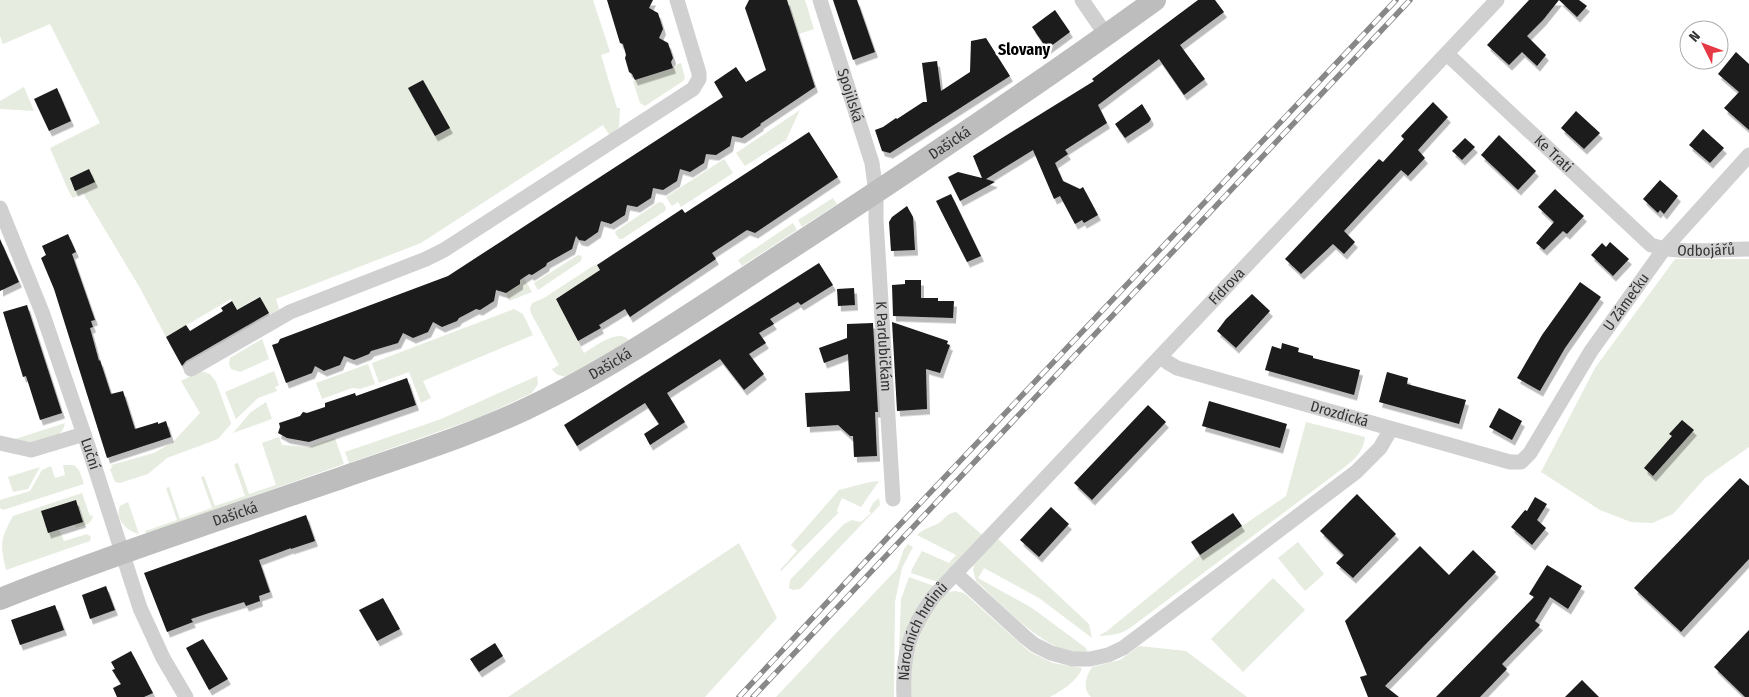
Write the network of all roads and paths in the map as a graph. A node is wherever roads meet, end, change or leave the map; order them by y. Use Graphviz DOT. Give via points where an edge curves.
graph roads {
  1 [pos="677,0"];
  2 [pos="820,0"];
  3 [pos="1082,0"];
  4 [pos="1155,0"];
  5 [pos="1497,0"];
  6 [pos="1106,35"];
  7 [pos="1446,54"];
  8 [pos="1749,155"];
  9 [pos="876,193"];
  10 [pos="0,208"];
  11 [pos="1749,248"];
  12 [pos="1664,249"];
  13 [pos="1161,356"];
  14 [pos="191,369"];
  15 [pos="1391,429"];
  16 [pos="84,434"];
  17 [pos="0,443"];
  18 [pos="1520,462"];
  19 [pos="893,499"];
  20 [pos="122,554"];
  21 [pos="955,573"];
  22 [pos="0,599"];
  23 [pos="186,697"];
  24 [pos="904,697"];
  1 -- 14 [label="street" via="699,73 697,84 687,94 444,250 290,312"];
  2 -- 9 [label="street, Spojilská" via="872,164"];
  3 -- 6 [label="street"];
  4 -- 6 [label="main road, Dašická"];
  5 -- 7 [label="street, Fidrova"];
  6 -- 9 [label="main road, Dašická"];
  7 -- 12 [label="street, Ke Trati" via="1641,237"];
  7 -- 13 [label="street, Fidrova"];
  8 -- 12 [label="street, U Zámečku"];
  9 -- 19 [label="street, K Pardubičkám"];
  9 -- 20 [label="main road, Dašická" via="631,351 525,410 425,449"];
  10 -- 16 [label="street, Luční" via="42,312"];
  11 -- 12 [label="street, Odbojářů"];
  12 -- 18 [label="street, U Zámečku" via="1590,351 1530,453"];
  13 -- 15 [label="street, Drozdická" via="1177,368"];
  13 -- 21 [label="street, Fidrova"];
  15 -- 18 [label="street, Drozdická"];
  15 -- 21 [label="street" via="1385,442 1360,469 1123,648 1108,655 1073,659 1043,650"];
  16 -- 17 [label="street" via="31,450"];
  16 -- 20 [label="street, Luční"];
  20 -- 22 [label="main road, Dašická"];
  20 -- 23 [label="street, Luční" via="140,608 163,658"];
  21 -- 24 [label="street, Národních hrdinů" via="924,609 912,633 904,665"];
}
